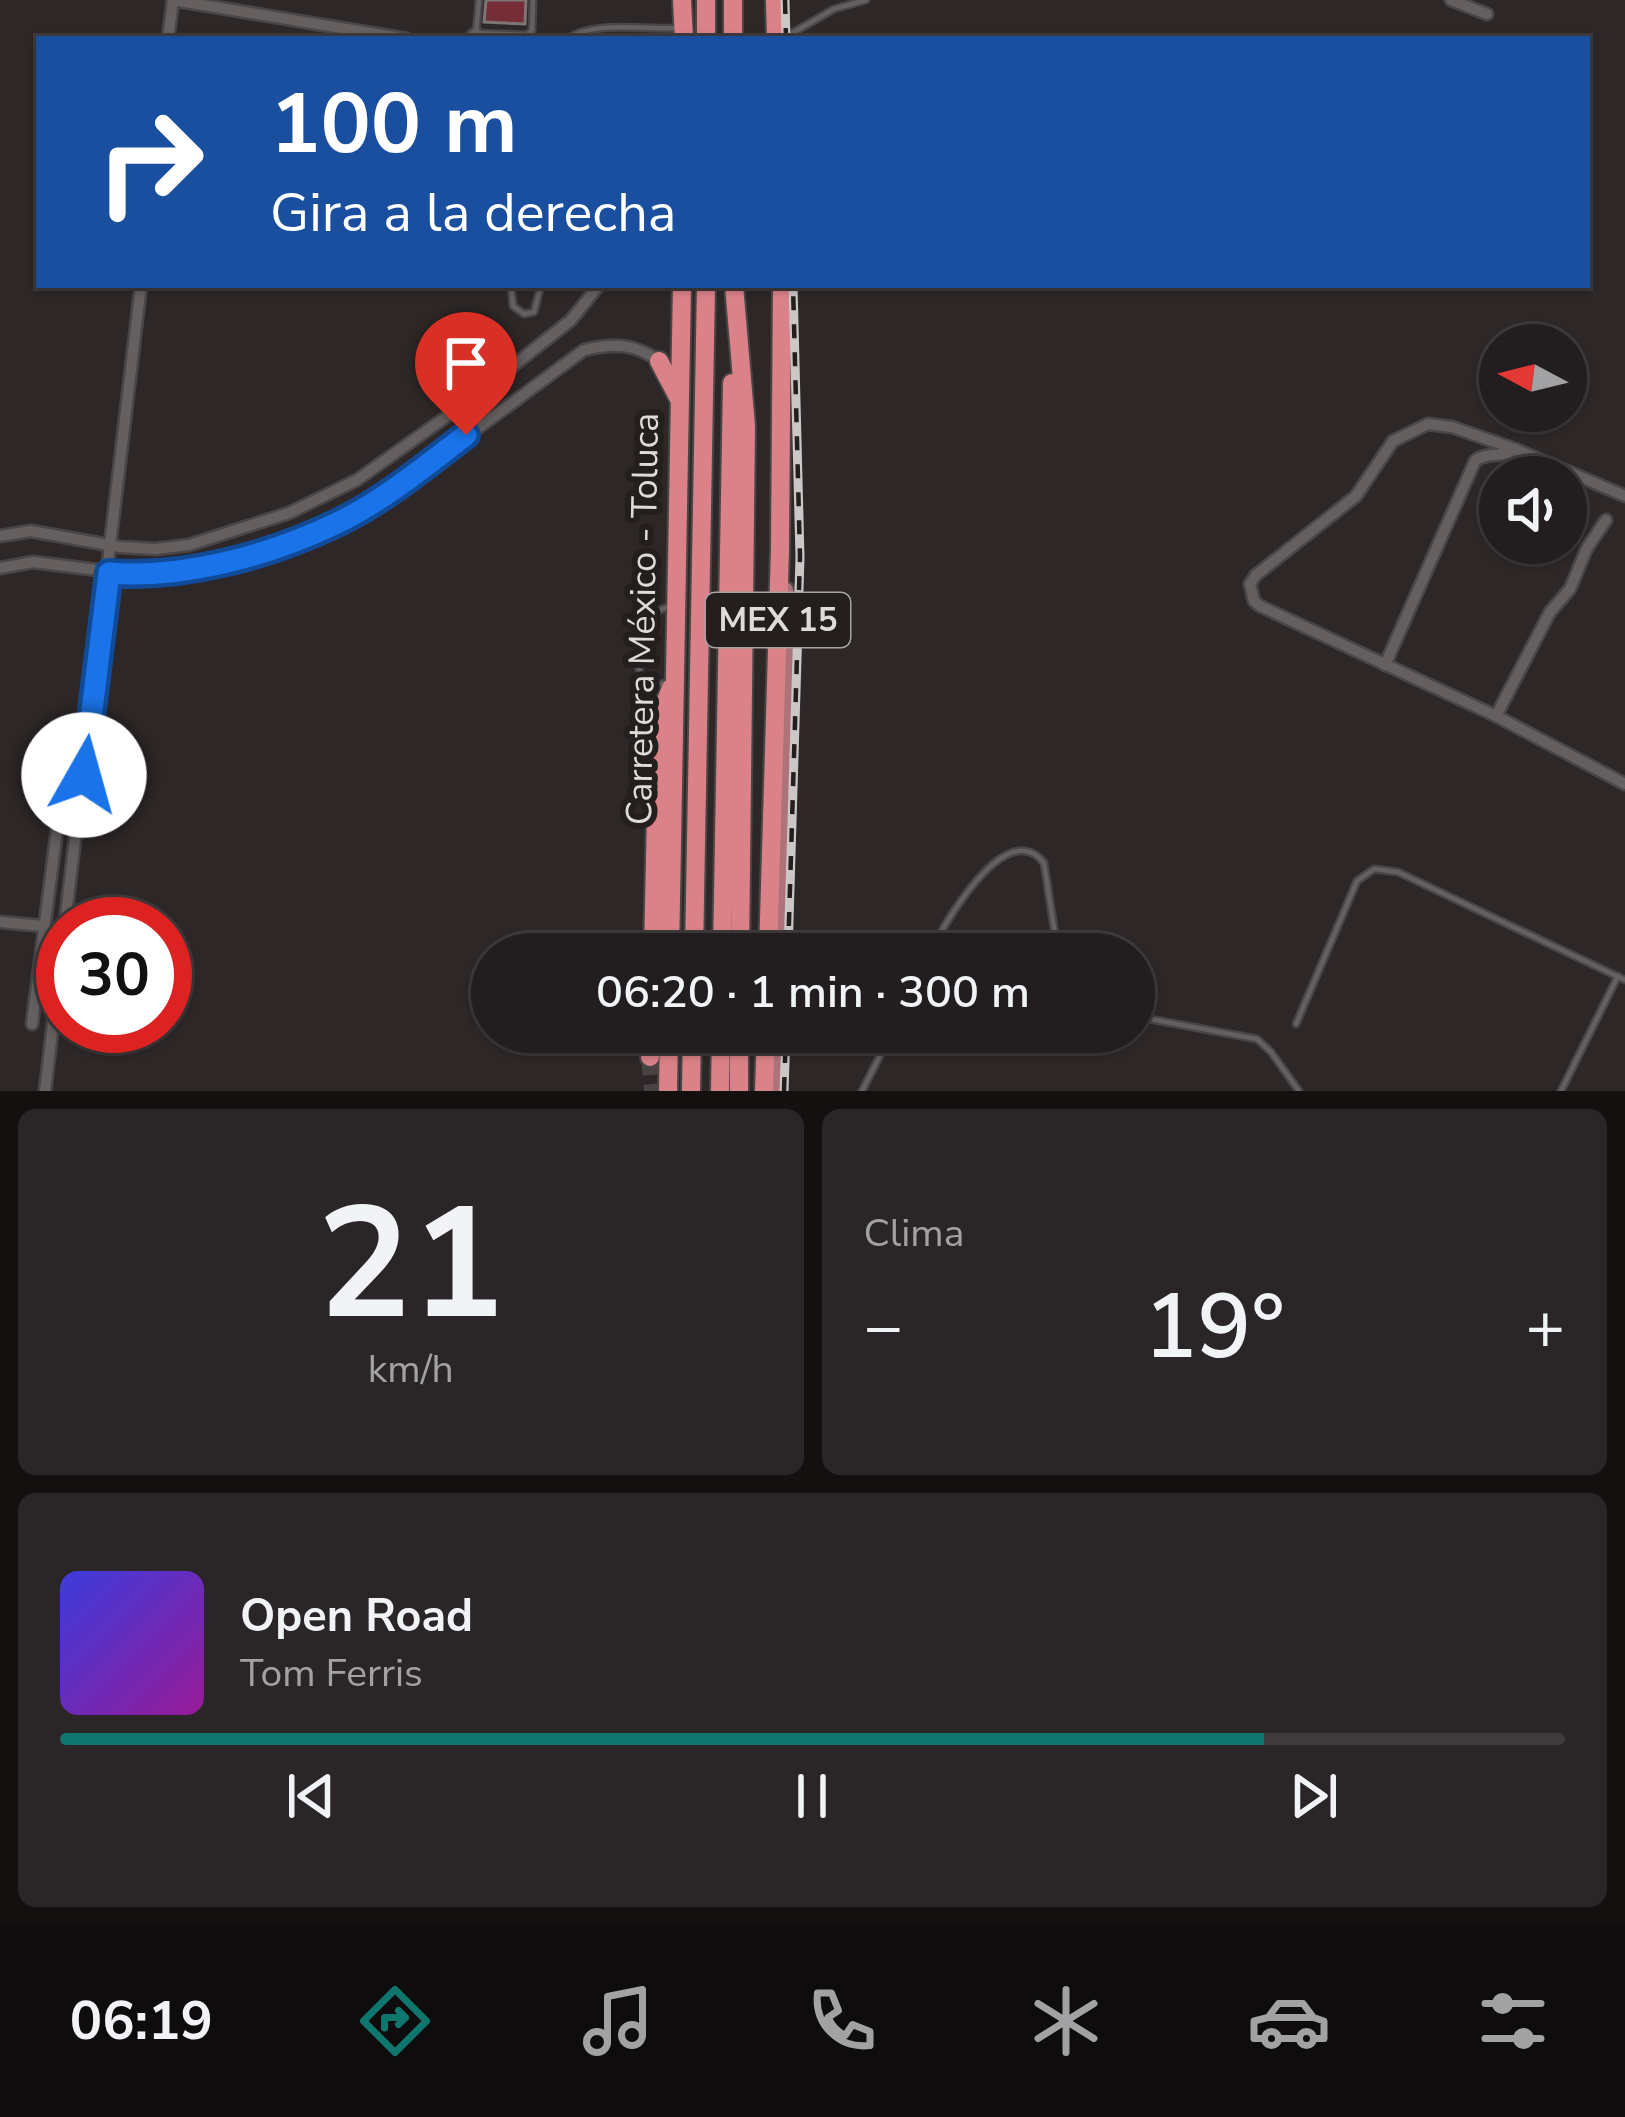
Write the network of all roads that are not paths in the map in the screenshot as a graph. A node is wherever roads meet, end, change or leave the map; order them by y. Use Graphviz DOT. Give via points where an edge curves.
graph roads {
  1 [pos="172,0"];
  2 [pos="478,0"];
  3 [pos="533,0"];
  4 [pos="682,0"];
  5 [pos="706,0"];
  6 [pos="733,0"];
  7 [pos="775,0"];
  8 [pos="866,0"];
  9 [pos="1451,0"];
  10 [pos="1487,14"];
  11 [pos="684,33"];
  12 [pos="168,36"];
  13 [pos="389,36"];
  14 [pos="473,36"];
  15 [pos="570,36"];
  16 [pos="706,36"];
  17 [pos="733,36"];
  18 [pos="779,36"];
  19 [pos="784,36"];
  20 [pos="141,288"];
  21 [pos="511,288"];
  22 [pos="541,288"];
  23 [pos="597,288"];
  24 [pos="682,288"];
  25 [pos="706,288"];
  26 [pos="734,288"];
  27 [pos="734,288"];
  28 [pos="782,288"];
  29 [pos="659,361"];
  30 [pos="680,400"];
  31 [pos="1515,449"];
  32 [pos="1625,496"];
  33 [pos="1606,520"];
  34 [pos="31,531"];
  35 [pos="1,535"];
  36 [pos="111,545"];
  37 [pos="780,549"];
  38 [pos="33,562"];
  39 [pos="0,568"];
  40 [pos="109,573"];
  41 [pos="675,603"];
  42 [pos="1385,664"];
  43 [pos="675,679"];
  44 [pos="1496,716"];
  45 [pos="89,731"];
  46 [pos="1625,784"];
  47 [pos="48,897"];
  48 [pos="0,922"];
  49 [pos="36,925"];
  50 [pos="653,933"];
  51 [pos="670,933"];
  52 [pos="694,933"];
  53 [pos="722,933"];
  54 [pos="740,933"];
  55 [pos="769,933"];
  56 [pos="782,933"];
  57 [pos="941,933"];
  58 [pos="1055,933"];
  59 [pos="1621,978"];
  60 [pos="36,991"];
  61 [pos="1155,1020"];
  62 [pos="32,1024"];
  63 [pos="1296,1024"];
  64 [pos="650,1053"];
  65 [pos="669,1053"];
  66 [pos="692,1053"];
  67 [pos="720,1053"];
  68 [pos="740,1053"];
  69 [pos="765,1053"];
  70 [pos="778,1053"];
  71 [pos="881,1053"];
  72 [pos="650,1057"];
  73 [pos="45,1091"];
  74 [pos="668,1091"];
  75 [pos="691,1091"];
  76 [pos="719,1091"];
  77 [pos="739,1091"];
  78 [pos="764,1091"];
  79 [pos="777,1091"];
  80 [pos="862,1091"];
  81 [pos="1299,1091"];
  82 [pos="1561,1091"];
  1 -- 12 [label="street"];
  1 -- 13 [label="street"];
  2 -- 14 [label="lane"];
  3 -- 14 [label="lane" via="530,34"];
  4 -- 11 [label="highway"];
  5 -- 16 [label="highway"];
  6 -- 17 [label="highway"];
  7 -- 18 [label="highway"];
  8 -- 19 [label="lane"];
  9 -- 10 [label="street"];
  11 -- 15 [label="lane"];
  20 -- 36 [label="street"];
  21 -- 22 [label="lane" via="513,306 524,314 534,312"];
  23 -- 36 [label="street" via="520,363 357,480 189,545"];
  24 -- 30 [label="highway, Carretera México - Toluca / MEX 15"];
  25 -- 52 [label="highway"];
  26 -- 53 [label="highway"];
  27 -- 54 [label="highway" via="746,426"];
  28 -- 37 [label="highway, MEX 15"];
  29 -- 30 [label="highway"];
  29 -- 40 [label="street" via="640,348 584,350 336,524 208,565"];
  30 -- 41 [label="highway, Carretera México - Toluca / MEX 15"];
  31 -- 32 [label="street"];
  31 -- 42 [label="street" via="1475,461"];
  31 -- 42 [label="street" via="1438,424 1408,431 1385,450 1356,496 1256,575 1250,591 1260,606"];
  33 -- 44 [label="street"];
  34 -- 35 [label="street"];
  34 -- 36 [label="street"];
  34 -- 38 [label="street"];
  36 -- 40 [label="street"];
  37 -- 55 [label="highway, MEX 15"];
  37 -- 56 [label="main road" via="792,642"];
  38 -- 39 [label="street"];
  38 -- 40 [label="street"];
  40 -- 45 [label="street"];
  41 -- 43 [label="highway, Carretera México - Toluca / MEX 15"];
  41 -- 43 [label="lane" via="645,620 638,668 645,685"];
  42 -- 44 [label="street"];
  43 -- 50 [label="highway" via="658,720"];
  43 -- 51 [label="highway, Carretera México - Toluca / MEX 15"];
  44 -- 46 [label="street"];
  45 -- 47 [label="street" via="75,734 66,759"];
  45 -- 73 [label="street"];
  48 -- 49 [label="street"];
  57 -- 58 [label="lane" via="962,897 1019,851 1044,862"];
  59 -- 63 [label="lane" via="1398,872 1374,869 1358,881"];
  59 -- 82 [label="lane"];
  60 -- 62 [label="street"];
  61 -- 81 [label="lane" via="1257,1039"];
  64 -- 72 [label="highway"];
  65 -- 74 [label="highway"];
  66 -- 75 [label="highway"];
  67 -- 76 [label="highway"];
  68 -- 77 [label="highway"];
  69 -- 78 [label="highway"];
  70 -- 79 [label="main road"];
  71 -- 80 [label="lane"];
}
